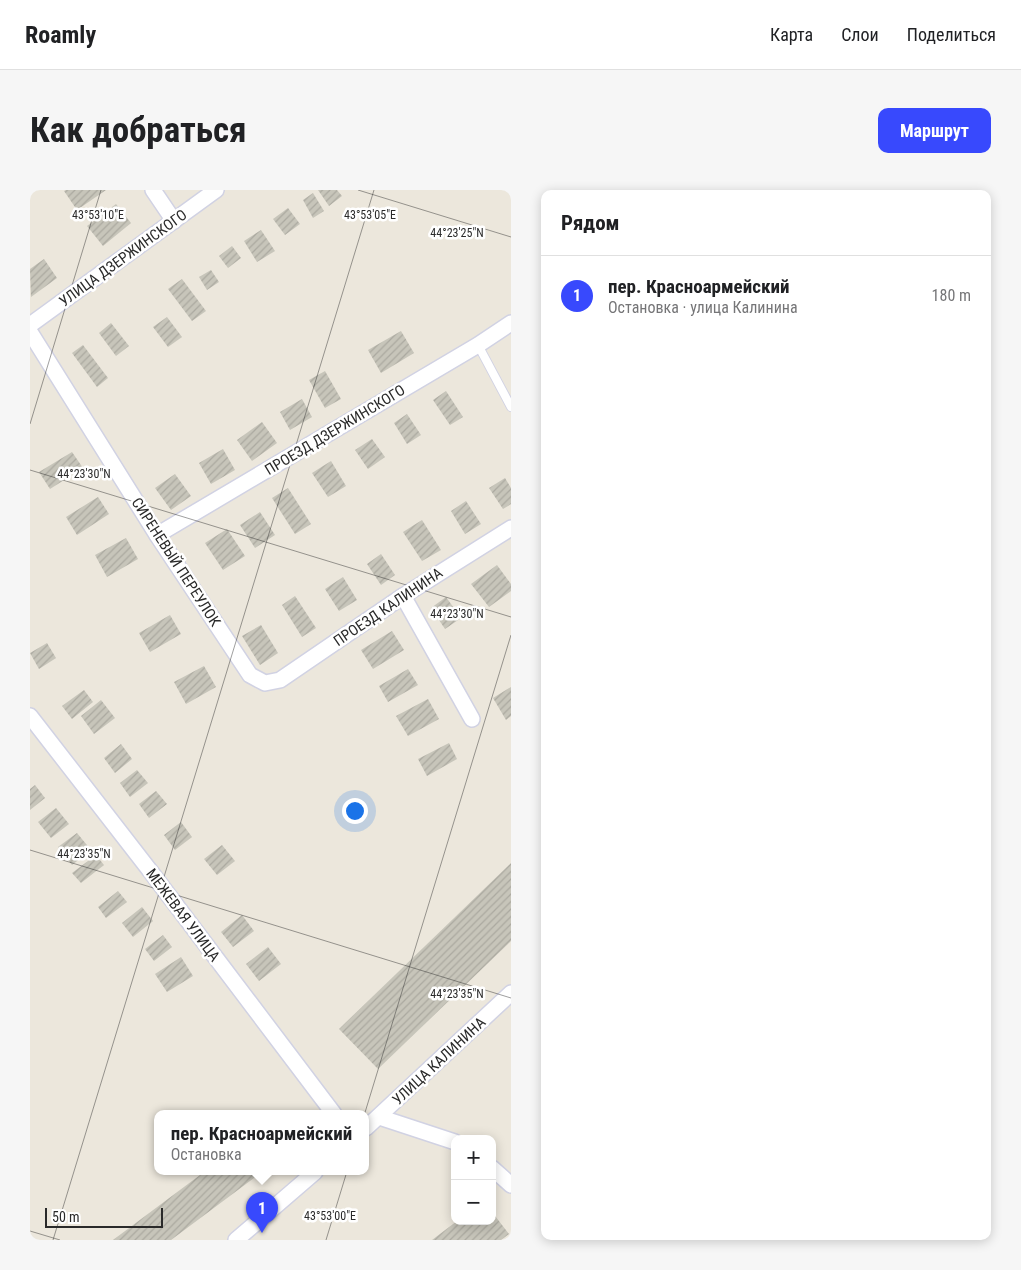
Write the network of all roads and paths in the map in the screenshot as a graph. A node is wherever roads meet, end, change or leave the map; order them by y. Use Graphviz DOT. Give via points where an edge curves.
graph roads {
  1 [pos="152,190"];
  2 [pos="216,190"];
  3 [pos="174,221"];
  4 [pos="511,323"];
  5 [pos="30,325"];
  6 [pos="30,332"];
  7 [pos="478,345"];
  8 [pos="511,407"];
  9 [pos="511,528"];
  10 [pos="157,535"];
  11 [pos="403,596"];
  12 [pos="265,683"];
  13 [pos="30,716"];
  14 [pos="472,719"];
  15 [pos="511,994"];
  16 [pos="331,1110"];
  17 [pos="379,1117"];
  18 [pos="369,1125"];
  19 [pos="451,1141"];
  20 [pos="496,1172"];
  21 [pos="312,1175"];
  22 [pos="511,1185"];
  23 [pos="236,1240"];
  1 -- 3 [label="street"];
  2 -- 3 [label="street, УЛИЦА ДЗЕРЖИНСКОГО"];
  3 -- 5 [label="street, УЛИЦА ДЗЕРЖИНСКОГО"];
  4 -- 7 [label="street, ПРОЕЗД ДЗЕРЖИНСКОГО"];
  6 -- 10 [label="street, СИРЕНЕВЫЙ ПЕРЕУЛОК"];
  7 -- 8 [label="lane"];
  7 -- 10 [label="street, ПРОЕЗД ДЗЕРЖИНСКОГО"];
  9 -- 11 [label="street, ПРОЕЗД КАЛИНИНА"];
  10 -- 12 [label="street, СИРЕНЕВЫЙ ПЕРЕУЛОК" via="250,675"];
  11 -- 12 [label="street, ПРОЕЗД КАЛИНИНА" via="280,680"];
  11 -- 14 [label="street"];
  13 -- 16 [label="street, МЕЖЕВАЯ УЛИЦА"];
  15 -- 17 [label="street, УЛИЦА КАЛИНИНА"];
  17 -- 18 [label="street, УЛИЦА КАЛИНИНА"];
  17 -- 19 [label="street"];
  20 -- 22 [label="street"];
  21 -- 23 [label="street"];
}
